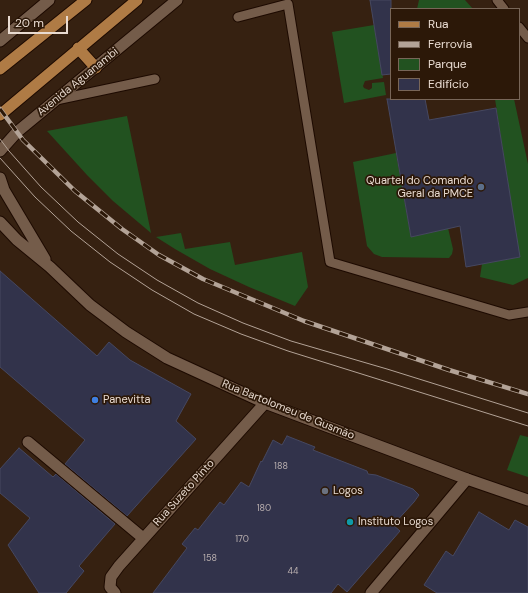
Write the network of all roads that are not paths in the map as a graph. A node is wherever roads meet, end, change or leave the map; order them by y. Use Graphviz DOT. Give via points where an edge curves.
graph roads {
  1 [pos="49,0"];
  2 [pos="86,0"];
  3 [pos="137,0"];
  4 [pos="177,0"];
  5 [pos="497,0"];
  6 [pos="503,8"];
  7 [pos="238,17"];
  8 [pos="0,41"];
  9 [pos="78,48"];
  10 [pos="96,68"];
  11 [pos="0,69"];
  12 [pos="155,79"];
  13 [pos="56,100"];
  14 [pos="0,114"];
  15 [pos="0,151"];
  16 [pos="0,178"];
  17 [pos="0,222"];
  18 [pos="50,267"];
  19 [pos="528,312"];
  20 [pos="265,403"];
  21 [pos="28,442"];
  22 [pos="467,479"];
  23 [pos="528,500"];
  24 [pos="143,538"];
  25 [pos="112,590"];
  26 [pos="371,593"];
  1 -- 8 [label="street"];
  2 -- 11 [label="main road"];
  3 -- 9 [label="main road"];
  4 -- 10 [label="street, Avenida Aguanambi"];
  5 -- 6 [label="lane"];
  7 -- 19 [label="lane" via="288,4 330,262 509,315"];
  9 -- 10 [label="main road"];
  9 -- 14 [label="main road"];
  10 -- 13 [label="street, Avenida Aguanambi"];
  12 -- 13 [label="lane"];
  13 -- 15 [label="street, Avenida Aguanambi" via="17,132"];
  16 -- 18 [label="street, Rua Bartolomeu de Gusmão" via="4,190"];
  17 -- 18 [label="street, Rua Bartolomeu de Gusmão" via="17,240"];
  18 -- 20 [label="street, Rua Bartolomeu de Gusmão" via="90,305 167,358"];
  20 -- 22 [label="street, Rua Bartolomeu de Gusmão"];
  20 -- 24 [label="street, Rua Suzeto Pinto"];
  21 -- 24 [label="street"];
  22 -- 23 [label="street, Rua Bartolomeu de Gusmão"];
  22 -- 26 [label="street"];
  24 -- 25 [label="street, Rua Suzeto Pinto" via="111,578"];
}
